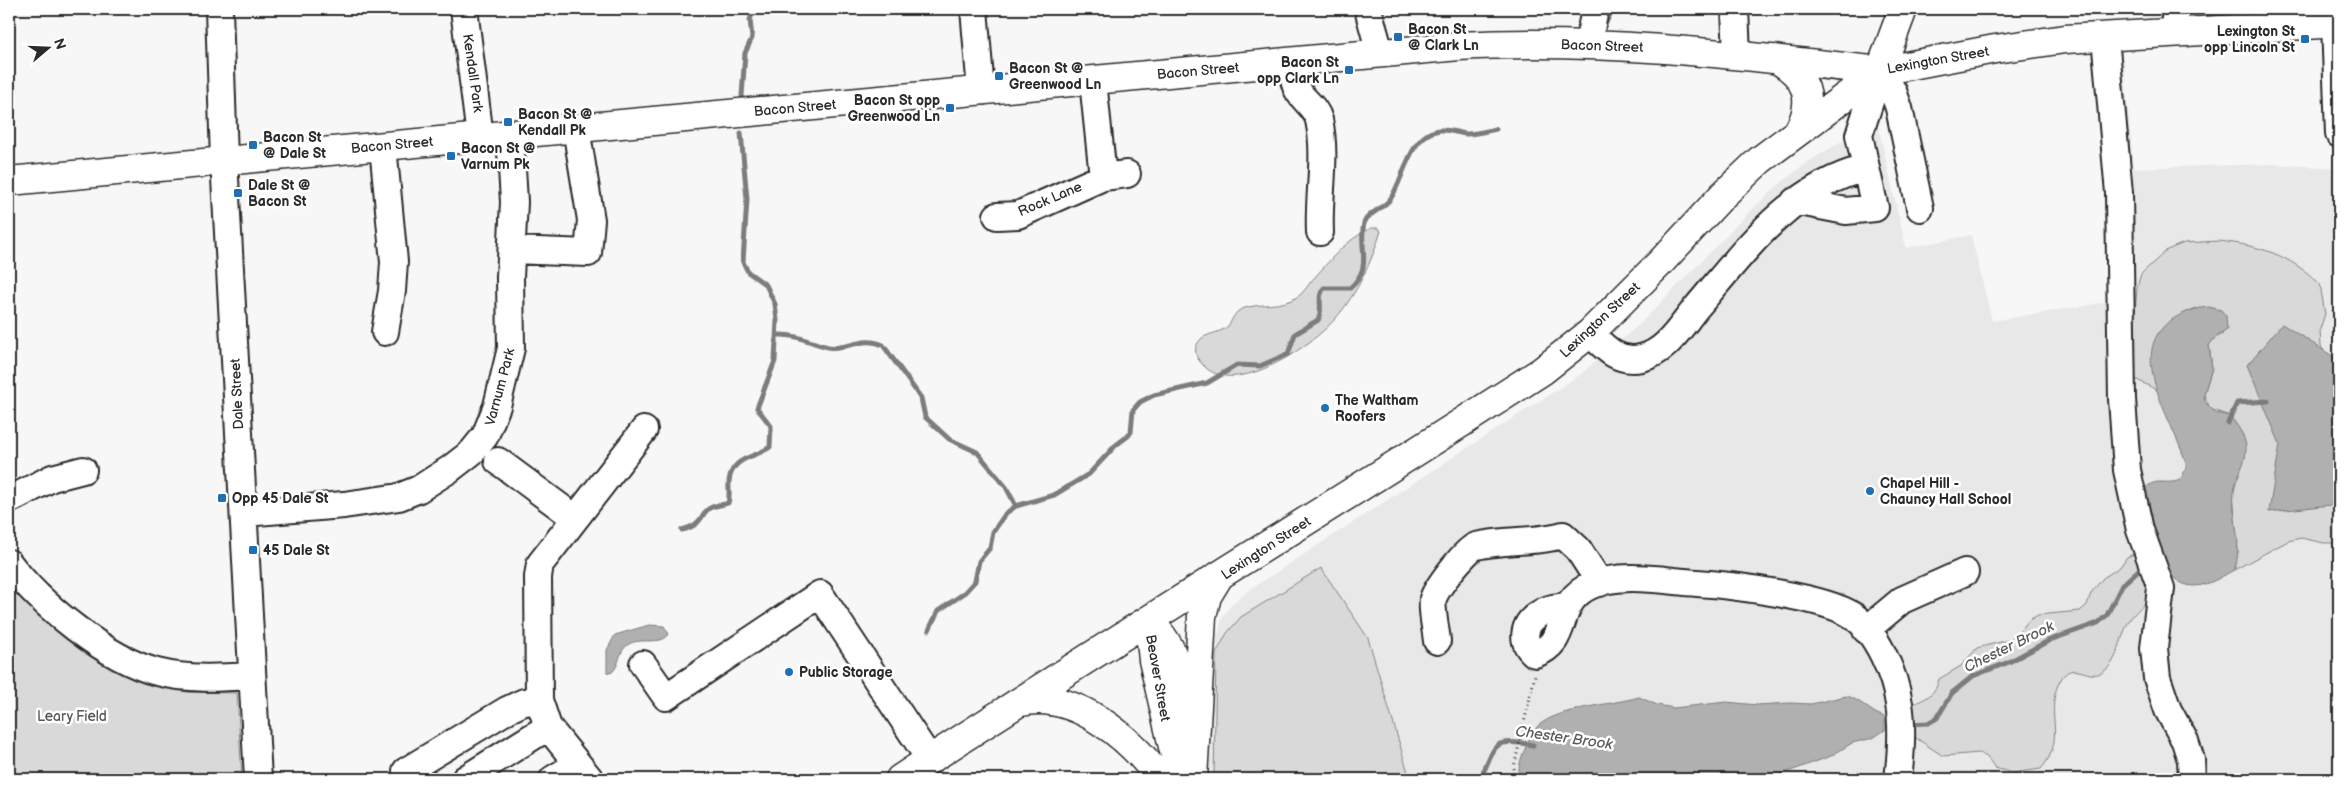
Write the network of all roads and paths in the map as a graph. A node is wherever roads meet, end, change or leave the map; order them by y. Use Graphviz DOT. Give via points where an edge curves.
graph roads {
  1 [pos="219,9"];
  2 [pos="464,9"];
  3 [pos="974,9"];
  4 [pos="1368,9"];
  5 [pos="1595,9"];
  6 [pos="1735,9"];
  7 [pos="1903,9"];
  8 [pos="2175,21"];
  9 [pos="2338,22"];
  10 [pos="2105,37"];
  11 [pos="1588,45"];
  12 [pos="1380,53"];
  13 [pos="1737,54"];
  14 [pos="1776,59"];
  15 [pos="1292,62"];
  16 [pos="1880,70"];
  17 [pos="1092,81"];
  18 [pos="981,91"];
  19 [pos="576,128"];
  20 [pos="1799,130"];
  21 [pos="510,134"];
  22 [pos="2339,134"];
  23 [pos="480,137"];
  24 [pos="383,146"];
  25 [pos="224,160"];
  26 [pos="1866,168"];
  27 [pos="9,181"];
  28 [pos="1795,201"];
  29 [pos="1920,208"];
  30 [pos="997,216"];
  31 [pos="1320,232"];
  32 [pos="512,250"];
  33 [pos="385,332"];
  34 [pos="1590,333"];
  35 [pos="644,430"];
  36 [pos="498,461"];
  37 [pos="83,470"];
  38 [pos="9,500"];
  39 [pos="244,513"];
  40 [pos="575,518"];
  41 [pos="9,563"];
  42 [pos="1965,572"];
  43 [pos="1218,578"];
  44 [pos="1600,582"];
  45 [pos="1149,622"];
  46 [pos="1866,630"];
  47 [pos="1437,641"];
  48 [pos="1541,652"];
  49 [pos="643,664"];
  50 [pos="252,676"];
  51 [pos="539,700"];
  52 [pos="1017,702"];
  53 [pos="548,727"];
  54 [pos="930,760"];
  55 [pos="584,772"];
  56 [pos="1178,778"];
  57 [pos="258,779"];
  58 [pos="412,779"];
  59 [pos="466,779"];
  60 [pos="553,779"];
  61 [pos="900,779"];
  62 [pos="1515,779"];
  63 [pos="1898,779"];
  64 [pos="2192,779"];
  1 -- 25 [label="street, Dale Street"];
  2 -- 23 [label="street, Kendall Park"];
  3 -- 18 [label="street"];
  4 -- 12 [label="street"];
  5 -- 11 [label="street"];
  6 -- 13 [label="street"];
  7 -- 16 [label="main road"];
  8 -- 9 [label="main road, Lexington Street"];
  8 -- 10 [label="main road, Lexington Street"];
  9 -- 22 [label="street"];
  10 -- 16 [label="main road, Lexington Street" via="2026,44"];
  10 -- 64 [label="street" via="2119,193 2121,391 2127,470 2140,530 2161,599 2154,648 2157,678 2191,760"];
  11 -- 12 [label="main road, Bacon Street" via="1518,43"];
  11 -- 13 [label="main road, Bacon Street"];
  12 -- 15 [label="main road, Bacon Street"];
  13 -- 14 [label="main road, Bacon Street"];
  14 -- 16 [label="main road, Bacon Street"];
  14 -- 20 [label="main road" via="1795,71 1805,88 1807,110"];
  15 -- 17 [label="main road, Bacon Street"];
  15 -- 31 [label="street" via="1296,88 1315,111 1319,122 1323,172"];
  16 -- 20 [label="main road, Lexington Street"];
  16 -- 26 [label="street" via="1859,134"];
  16 -- 29 [label="street" via="1900,108"];
  17 -- 18 [label="main road, Bacon Street"];
  17 -- 30 [label="street, Rock Lane" via="1115,175 1018,215"];
  18 -- 19 [label="main road, Bacon Street"];
  19 -- 21 [label="main road, Bacon Street"];
  19 -- 32 [label="street" via="591,220 588,253"];
  20 -- 34 [label="main road, Lexington Street" via="1734,183"];
  21 -- 23 [label="main road, Bacon Street"];
  21 -- 32 [label="street, Varnum Park" via="514,186"];
  23 -- 24 [label="main road, Bacon Street"];
  24 -- 25 [label="main road, Bacon Street"];
  24 -- 33 [label="street" via="394,262"];
  25 -- 27 [label="main road, Bacon Street"];
  25 -- 39 [label="street, Dale Street"];
  26 -- 28 [label="street" via="1836,177"];
  26 -- 28 [label="street" via="1875,208 1846,211"];
  28 -- 34 [label="street" via="1754,239 1663,348 1642,358 1627,359 1612,354"];
  32 -- 39 [label="street, Varnum Park" via="510,360 493,418 485,436 472,452 438,477 400,497"];
  34 -- 43 [label="main road, Lexington Street" via="1542,371"];
  35 -- 40 [label="street"];
  36 -- 40 [label="street"];
  37 -- 38 [label="street" via="52,478"];
  39 -- 50 [label="street, Dale Street"];
  40 -- 51 [label="street" via="543,559 539,570"];
  41 -- 50 [label="street" via="36,595 56,612 107,648 135,663 156,672 184,677"];
  42 -- 46 [label="street" via="1902,600"];
  43 -- 45 [label="main road, Lexington Street"];
  43 -- 56 [label="main road" via="1207,596 1202,616"];
  44 -- 46 [label="street" via="1628,579 1711,584 1773,593 1840,610 1853,616"];
  44 -- 47 [label="street" via="1578,550 1563,535 1473,547 1456,564 1433,599"];
  44 -- 48 [label="street" via="1574,596 1566,606 1548,609 1529,623 1525,640 1535,654"];
  45 -- 52 [label="main road, Lexington Street"];
  45 -- 56 [label="main road, Beaver Street" via="1170,647 1178,670"];
  46 -- 63 [label="street" via="1896,688 1900,724"];
  48 -- 62 [label="path" via="1517,754"];
  49 -- 54 [label="street" via="666,697 820,594"];
  50 -- 57 [label="street, Dale Street"];
  51 -- 53 [label="street"];
  51 -- 58 [label="street" via="524,702 507,710 406,771"];
  52 -- 54 [label="main road, Lexington Street"];
  52 -- 56 [label="main road" via="1050,699 1080,709 1144,759"];
  53 -- 55 [label="street"];
  53 -- 59 [label="street"];
  54 -- 61 [label="main road, Lexington Street"];
  55 -- 60 [label="street"];
}
